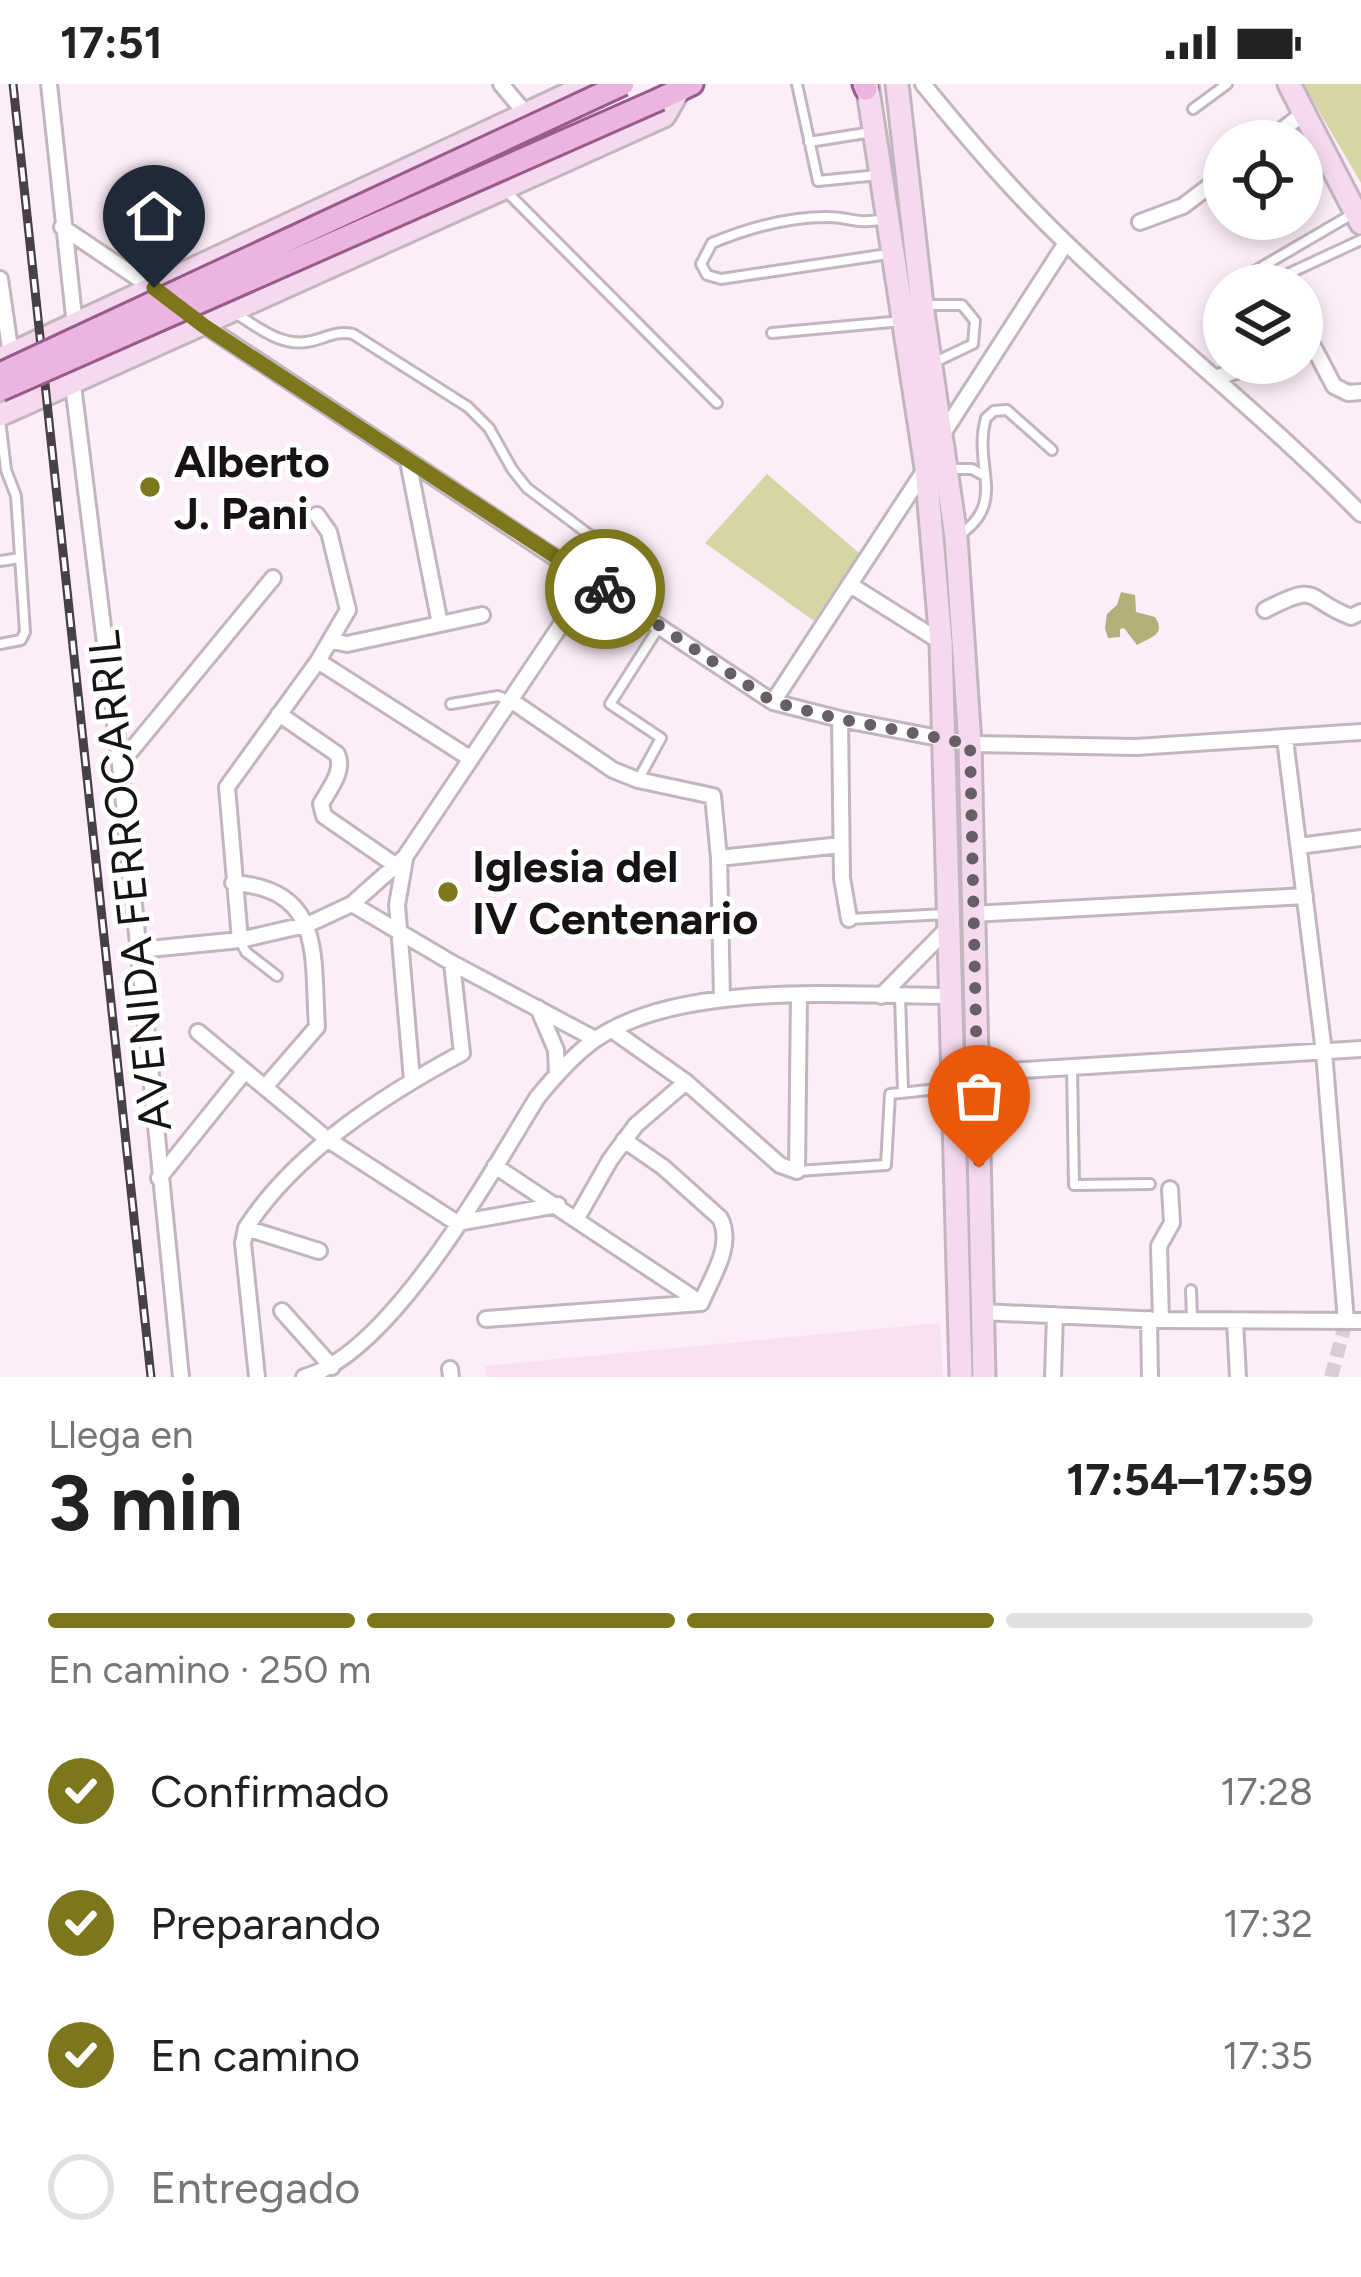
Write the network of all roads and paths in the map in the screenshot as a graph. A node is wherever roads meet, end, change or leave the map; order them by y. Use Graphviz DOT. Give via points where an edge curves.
graph roads {
  1 [pos="49,84"];
  2 [pos="501,84"];
  3 [pos="590,84"];
  4 [pos="623,84"];
  5 [pos="797,84"];
  6 [pos="897,84"];
  7 [pos="923,84"];
  8 [pos="1227,84"];
  9 [pos="1289,84"];
  10 [pos="866,86"];
  11 [pos="677,91"];
  12 [pos="1193,109"];
  13 [pos="1304,113"];
  14 [pos="526,114"];
  15 [pos="1295,120"];
  16 [pos="873,132"];
  17 [pos="808,142"];
  18 [pos="880,175"];
  19 [pos="504,189"];
  20 [pos="1203,191"];
  21 [pos="1358,217"];
  22 [pos="886,219"];
  23 [pos="1139,222"];
  24 [pos="62,227"];
  25 [pos="1361,240"];
  26 [pos="1066,243"];
  27 [pos="892,253"];
  28 [pos="1269,264"];
  29 [pos="1309,264"];
  30 [pos="0,279"];
  31 [pos="154,288"];
  32 [pos="120,304"];
  33 [pos="922,305"];
  34 [pos="233,312"];
  35 [pos="903,321"];
  36 [pos="75,326"];
  37 [pos="204,326"];
  38 [pos="772,334"];
  39 [pos="146,353"];
  40 [pos="1323,359"];
  41 [pos="4,362"];
  42 [pos="932,364"];
  43 [pos="1203,364"];
  44 [pos="37,375"];
  45 [pos="1226,384"];
  46 [pos="73,385"];
  47 [pos="0,390"];
  48 [pos="1361,392"];
  49 [pos="0,402"];
  50 [pos="717,403"];
  51 [pos="28,404"];
  52 [pos="0,416"];
  53 [pos="941,436"];
  54 [pos="1052,450"];
  55 [pos="408,461"];
  56 [pos="3,469"];
  57 [pos="936,469"];
  58 [pos="984,476"];
  59 [pos="317,514"];
  60 [pos="1361,514"];
  61 [pos="956,537"];
  62 [pos="595,538"];
  63 [pos="20,558"];
  64 [pos="0,561"];
  65 [pos="273,578"];
  66 [pos="591,580"];
  67 [pos="852,586"];
  68 [pos="1265,610"];
  69 [pos="1361,612"];
  70 [pos="482,615"];
  71 [pos="440,624"];
  72 [pos="660,626"];
  73 [pos="332,640"];
  74 [pos="941,642"];
  75 [pos="0,644"];
  76 [pos="318,661"];
  77 [pos="512,701"];
  78 [pos="773,702"];
  79 [pos="451,704"];
  80 [pos="279,714"];
  81 [pos="840,719"];
  82 [pos="1361,732"];
  83 [pos="946,740"];
  84 [pos="1285,740"];
  85 [pos="970,744"];
  86 [pos="471,759"];
  87 [pos="120,764"];
  88 [pos="638,780"];
  89 [pos="1361,838"];
  90 [pos="841,845"];
  91 [pos="1299,846"];
  92 [pos="719,858"];
  93 [pos="400,861"];
  94 [pos="233,883"];
  95 [pos="1305,896"];
  96 [pos="352,904"];
  97 [pos="973,914"];
  98 [pos="849,919"];
  99 [pos="949,921"];
  100 [pos="309,924"];
  101 [pos="400,932"];
  102 [pos="240,940"];
  103 [pos="139,950"];
  104 [pos="452,963"];
  105 [pos="278,976"];
  106 [pos="799,996"];
  107 [pos="881,996"];
  108 [pos="900,996"];
  109 [pos="952,997"];
  110 [pos="722,1000"];
  111 [pos="538,1008"];
  112 [pos="612,1030"];
  113 [pos="198,1032"];
  114 [pos="595,1040"];
  115 [pos="1361,1049"];
  116 [pos="1324,1052"];
  117 [pos="1072,1067"];
  118 [pos="245,1071"];
  119 [pos="976,1073"];
  120 [pos="557,1074"];
  121 [pos="412,1080"];
  122 [pos="686,1082"];
  123 [pos="265,1087"];
  124 [pos="954,1088"];
  125 [pos="903,1091"];
  126 [pos="327,1139"];
  127 [pos="624,1140"];
  128 [pos="495,1166"];
  129 [pos="797,1172"];
  130 [pos="159,1178"];
  131 [pos="1150,1184"];
  132 [pos="1170,1189"];
  133 [pos="558,1205"];
  134 [pos="577,1218"];
  135 [pos="458,1223"];
  136 [pos="246,1228"];
  137 [pos="319,1251"];
  138 [pos="1191,1290"];
  139 [pos="701,1303"];
  140 [pos="281,1311"];
  141 [pos="982,1312"];
  142 [pos="1055,1316"];
  143 [pos="486,1319"];
  144 [pos="1155,1320"];
  145 [pos="1192,1320"];
  146 [pos="1235,1321"];
  147 [pos="1353,1321"];
  148 [pos="319,1373"];
  149 [pos="181,1377"];
  150 [pos="257,1377"];
  151 [pos="961,1377"];
  152 [pos="983,1377"];
  153 [pos="1053,1377"];
  154 [pos="1150,1377"];
  155 [pos="1238,1377"];
  1 -- 24 [label="street"];
  2 -- 14 [label="street"];
  3 -- 14 [label="main road"];
  4 -- 41 [label="main road, bridge"];
  5 -- 17 [label="lane"];
  6 -- 33 [label="main road"];
  7 -- 26 [label="street"];
  8 -- 12 [label="lane"];
  9 -- 13 [label="main road"];
  10 -- 16 [label="main road"];
  11 -- 19 [label="main road" via="664,116"];
  11 -- 44 [label="main road, bridge"];
  13 -- 15 [label="street"];
  13 -- 21 [label="main road"];
  14 -- 31 [label="main road"];
  16 -- 17 [label="lane"];
  16 -- 18 [label="main road"];
  17 -- 18 [label="lane" via="818,181"];
  18 -- 22 [label="main road"];
  19 -- 34 [label="main road"];
  19 -- 50 [label="lane"];
  20 -- 23 [label="street"];
  21 -- 28 [label="lane"];
  22 -- 27 [label="main road"];
  22 -- 27 [label="lane" via="752,227 712,243 701,264 721,279"];
  24 -- 31 [label="street"];
  24 -- 36 [label="street"];
  25 -- 29 [label="lane"];
  26 -- 43 [label="street"];
  26 -- 53 [label="street"];
  27 -- 35 [label="main road"];
  30 -- 41 [label="street"];
  31 -- 32 [label="main road"];
  31 -- 37 [label="street"];
  32 -- 36 [label="main road"];
  32 -- 39 [label="main road" via="122,339"];
  33 -- 42 [label="main road"];
  33 -- 42 [label="lane" via="962,305 975,321 973,344"];
  34 -- 37 [label="main road"];
  34 -- 62 [label="lane" via="280,340 352,334 468,407 527,488"];
  35 -- 38 [label="lane"];
  35 -- 57 [label="main road"];
  36 -- 41 [label="main road"];
  37 -- 39 [label="main road"];
  37 -- 55 [label="street"];
  39 -- 46 [label="main road"];
  40 -- 48 [label="street" via="1334,386"];
  41 -- 51 [label="main road" via="5,385"];
  42 -- 53 [label="main road"];
  44 -- 47 [label="main road, bridge"];
  44 -- 49 [label="main road, bridge"];
  45 -- 60 [label="street"];
  46 -- 51 [label="main road"];
  46 -- 87 [label="street, AVENIDA FERROCARRIL"];
  51 -- 52 [label="main road"];
  52 -- 56 [label="lane"];
  53 -- 57 [label="main road"];
  54 -- 58 [label="lane" via="1007,410 994,412 983,428"];
  55 -- 66 [label="street"];
  55 -- 71 [label="street"];
  56 -- 63 [label="lane" via="16,496"];
  57 -- 58 [label="lane"];
  57 -- 61 [label="main road"];
  57 -- 67 [label="street"];
  57 -- 74 [label="main road"];
  58 -- 61 [label="lane" via="980,522"];
  59 -- 73 [label="street" via="348,610"];
  61 -- 85 [label="main road"];
  63 -- 64 [label="lane"];
  63 -- 75 [label="lane" via="25,632"];
  65 -- 87 [label="street"];
  66 -- 72 [label="street"];
  66 -- 77 [label="street"];
  67 -- 74 [label="street"];
  67 -- 78 [label="street"];
  68 -- 69 [label="street" via="1310,594 1344,615"];
  70 -- 71 [label="street"];
  71 -- 73 [label="street" via="347,644"];
  72 -- 78 [label="street"];
  72 -- 88 [label="lane" via="610,704 661,738"];
  73 -- 76 [label="street"];
  74 -- 83 [label="main road"];
  76 -- 80 [label="street"];
  76 -- 86 [label="street"];
  77 -- 79 [label="lane"];
  77 -- 86 [label="street"];
  77 -- 88 [label="street"];
  78 -- 81 [label="street"];
  80 -- 93 [label="street" via="338,754 324,816"];
  80 -- 94 [label="street" via="227,787"];
  81 -- 83 [label="street"];
  81 -- 90 [label="street"];
  82 -- 84 [label="street"];
  83 -- 85 [label="street"];
  83 -- 99 [label="main road"];
  84 -- 85 [label="street"];
  84 -- 91 [label="street"];
  85 -- 97 [label="main road"];
  86 -- 93 [label="street"];
  87 -- 103 [label="street, AVENIDA FERROCARRIL"];
  88 -- 92 [label="street" via="713,796"];
  89 -- 91 [label="street"];
  90 -- 92 [label="street"];
  90 -- 98 [label="street"];
  91 -- 95 [label="street"];
  92 -- 110 [label="street"];
  93 -- 96 [label="street"];
  93 -- 101 [label="street"];
  94 -- 100 [label="street" via="274,893"];
  94 -- 102 [label="street"];
  95 -- 97 [label="street"];
  95 -- 116 [label="street"];
  96 -- 100 [label="street"];
  96 -- 101 [label="street"];
  97 -- 119 [label="main road"];
  98 -- 99 [label="lane"];
  99 -- 107 [label="street"];
  99 -- 109 [label="main road"];
  100 -- 102 [label="street"];
  100 -- 123 [label="street" via="317,1027"];
  101 -- 104 [label="street"];
  101 -- 121 [label="street"];
  102 -- 103 [label="street"];
  102 -- 105 [label="lane"];
  103 -- 130 [label="street, AVENIDA FERROCARRIL"];
  104 -- 111 [label="street"];
  104 -- 121 [label="street" via="462,1053"];
  106 -- 107 [label="street"];
  106 -- 110 [label="street"];
  106 -- 129 [label="street"];
  107 -- 108 [label="street"];
  108 -- 109 [label="street"];
  108 -- 125 [label="lane"];
  109 -- 124 [label="main road"];
  110 -- 112 [label="street" via="670,1006"];
  111 -- 114 [label="street"];
  111 -- 120 [label="street"];
  112 -- 114 [label="street"];
  112 -- 122 [label="street"];
  113 -- 118 [label="street"];
  114 -- 120 [label="street"];
  115 -- 116 [label="street"];
  116 -- 117 [label="street"];
  116 -- 147 [label="street"];
  117 -- 119 [label="street"];
  117 -- 131 [label="lane" via="1074,1185"];
  118 -- 123 [label="street"];
  118 -- 130 [label="street"];
  119 -- 141 [label="main road"];
  120 -- 128 [label="street"];
  121 -- 126 [label="street"];
  122 -- 127 [label="street"];
  122 -- 129 [label="street"];
  123 -- 126 [label="street"];
  124 -- 125 [label="lane"];
  124 -- 151 [label="main road"];
  125 -- 129 [label="lane" via="887,1101 886,1165"];
  126 -- 135 [label="street"];
  126 -- 136 [label="street"];
  127 -- 134 [label="street"];
  127 -- 139 [label="street" via="720,1218 727,1242"];
  128 -- 133 [label="street"];
  128 -- 135 [label="street"];
  130 -- 149 [label="street, AVENIDA FERROCARRIL"];
  132 -- 144 [label="street"];
  133 -- 134 [label="street"];
  133 -- 135 [label="street"];
  134 -- 139 [label="street"];
  135 -- 148 [label="street" via="410,1295"];
  136 -- 137 [label="street"];
  136 -- 150 [label="street"];
  138 -- 145 [label="lane"];
  139 -- 143 [label="street"];
  140 -- 148 [label="street"];
  141 -- 142 [label="street"];
  141 -- 152 [label="main road"];
  142 -- 144 [label="street"];
  142 -- 153 [label="street"];
  144 -- 145 [label="street"];
  144 -- 154 [label="street"];
  145 -- 146 [label="street"];
  146 -- 147 [label="street"];
  146 -- 155 [label="street"];
}
